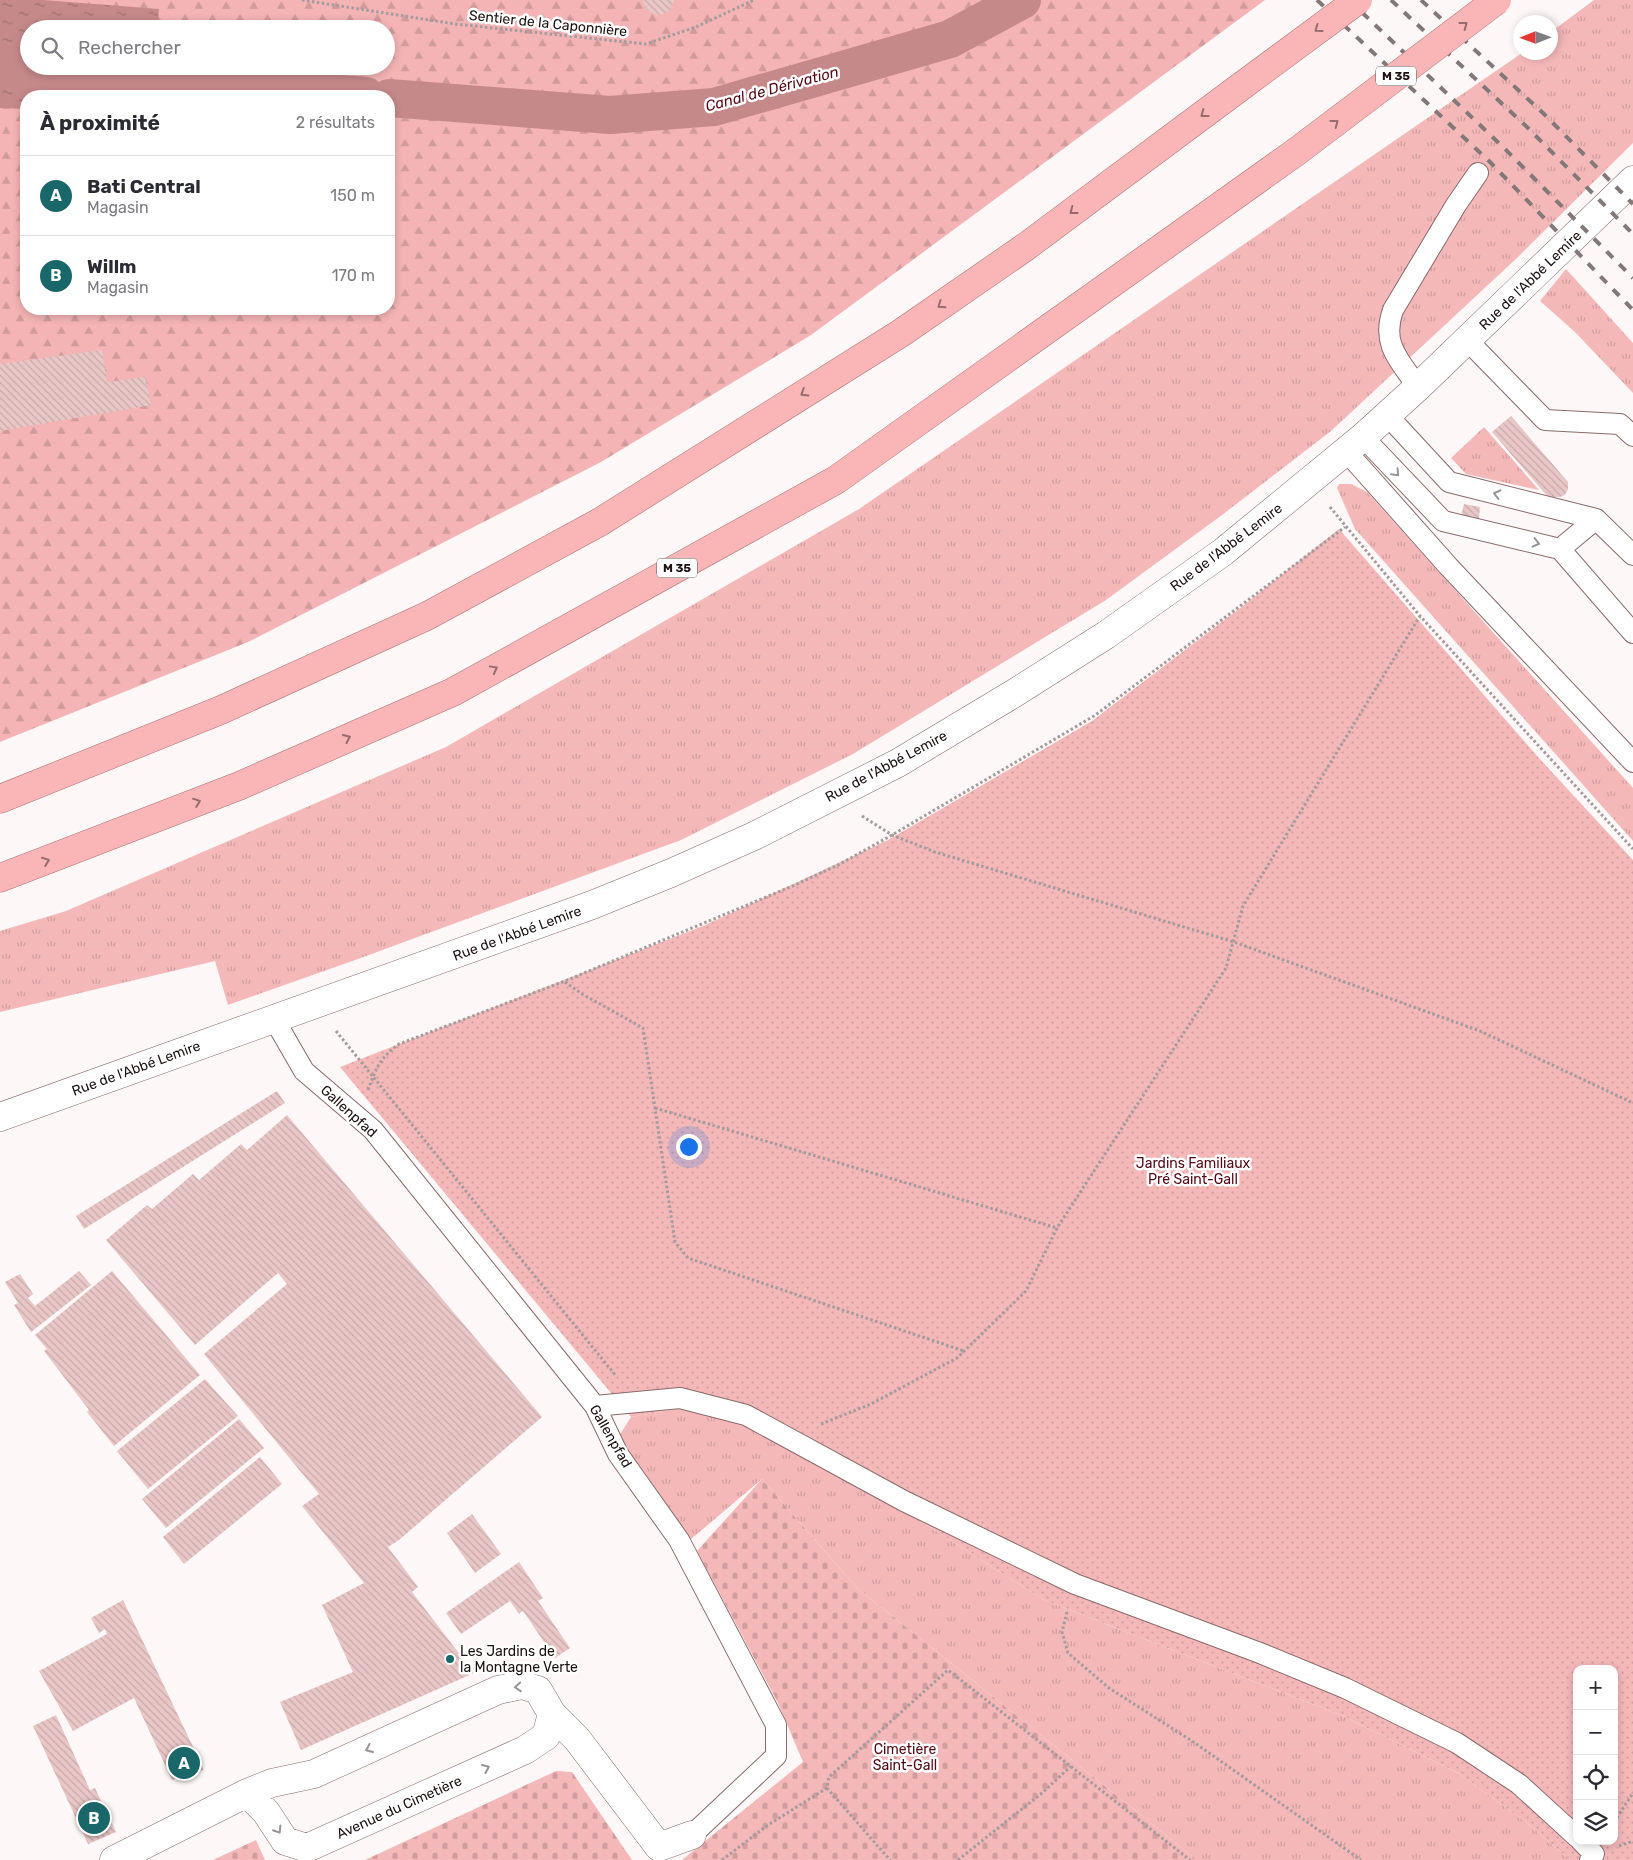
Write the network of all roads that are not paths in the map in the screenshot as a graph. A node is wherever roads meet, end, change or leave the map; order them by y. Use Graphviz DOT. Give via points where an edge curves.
graph roads {
  1 [pos="1358,0"];
  2 [pos="1497,0"];
  3 [pos="1478,173"];
  4 [pos="1633,180"];
  5 [pos="1467,340"];
  6 [pos="1418,387"];
  7 [pos="1386,415"];
  8 [pos="1633,436"];
  9 [pos="1355,444"];
  10 [pos="1596,519"];
  11 [pos="1560,549"];
  12 [pos="1633,555"];
  13 [pos="1633,633"];
  14 [pos="1633,762"];
  15 [pos="0,799"];
  16 [pos="0,878"];
  17 [pos="274,1019"];
  18 [pos="0,1117"];
  19 [pos="595,1406"];
  20 [pos="552,1714"];
  21 [pos="247,1793"];
  22 [pos="1573,1834"];
  23 [pos="692,1836"];
  24 [pos="114,1860"];
  1 -- 15 [label="highway, one-way, bridge" via="1024,248 901,333 600,522 427,616 221,710"];
  16 -- 2 [label="highway, M 35, one-way, bridge" via="239,786 453,692 836,480 1296,152"];
  3 -- 6 [label="lane" via="1388,323 1394,352"];
  4 -- 5 [label="street, Rue de l'Abbé Lemire"];
  5 -- 6 [label="street, Rue de l'Abbé Lemire"];
  5 -- 8 [label="lane" via="1545,420 1620,424"];
  6 -- 7 [label="street, Rue de l'Abbé Lemire"];
  7 -- 9 [label="street, Rue de l'Abbé Lemire"];
  10 -- 7 [label="lane, one-way" via="1449,482"];
  9 -- 11 [label="lane, one-way" via="1443,521"];
  9 -- 14 [label="lane" via="1449,566"];
  9 -- 17 [label="street, Rue de l'Abbé Lemire" via="1223,552 1106,635 898,763 754,836 636,888"];
  10 -- 11 [label="lane"];
  10 -- 12 [label="lane"];
  11 -- 13 [label="lane"];
  17 -- 18 [label="street, Rue de l'Abbé Lemire"];
  17 -- 19 [label="lane, Gallenpfad" via="304,1071 373,1130"];
  19 -- 22 [label="lane" via="680,1398 746,1415 904,1500 1074,1584 1345,1688 1457,1743 1519,1784"];
  19 -- 23 [label="lane, Gallenpfad" via="618,1454 680,1540 776,1725 776,1756"];
  20 -- 21 [label="street, one-way" via="538,1690 522,1685 498,1690 314,1774 272,1783"];
  21 -- 20 [label="street, Avenue du Cimetière, one-way" via="266,1812 284,1841 307,1848 525,1750 546,1736"];
  20 -- 23 [label="street" via="578,1739 660,1847"];
  21 -- 24 [label="street"];
}
